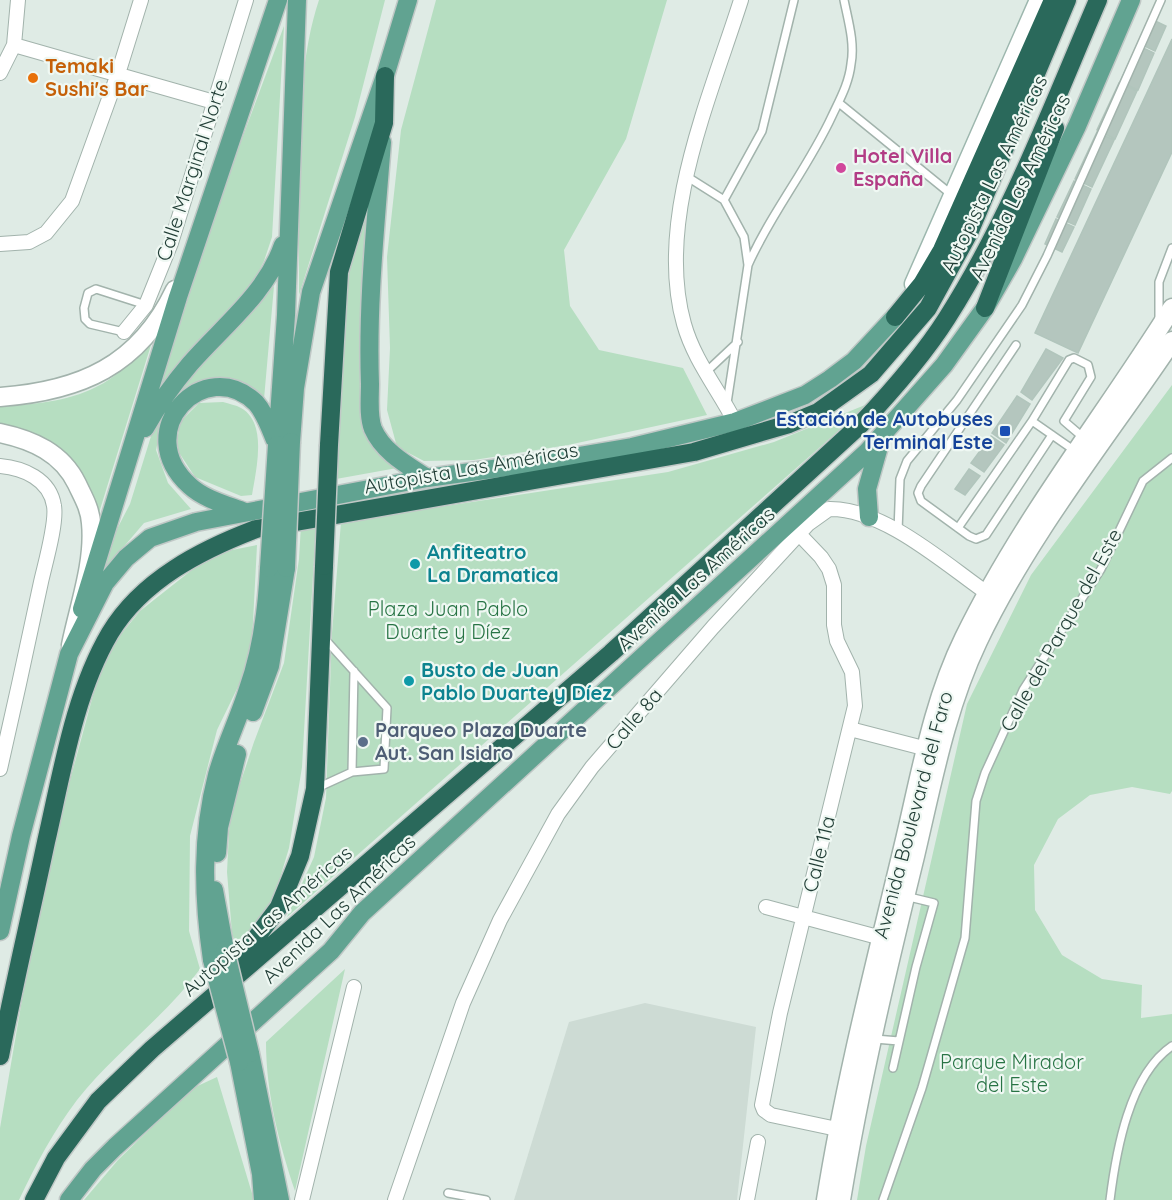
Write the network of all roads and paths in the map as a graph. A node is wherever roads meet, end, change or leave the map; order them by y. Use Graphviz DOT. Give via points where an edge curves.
graph roads {
  1 [pos="18,0"];
  2 [pos="141,0"];
  3 [pos="246,0"];
  4 [pos="278,0"];
  5 [pos="297,0"];
  6 [pos="310,0"];
  7 [pos="401,0"];
  8 [pos="408,0"];
  9 [pos="741,0"];
  10 [pos="794,0"];
  11 [pos="844,0"];
  12 [pos="1039,0"];
  13 [pos="1053,0"];
  14 [pos="1067,0"];
  15 [pos="1133,0"];
  16 [pos="1161,0"];
  17 [pos="1094,8"];
  18 [pos="14,45"];
  19 [pos="394,45"];
  20 [pos="0,74"];
  21 [pos="118,74"];
  22 [pos="385,76"];
  23 [pos="294,90"];
  24 [pos="214,102"];
  25 [pos="838,103"];
  26 [pos="384,123"];
  27 [pos="686,176"];
  28 [pos="290,190"];
  29 [pos="954,196"];
  30 [pos="724,200"];
  31 [pos="200,237"];
  32 [pos="0,244"];
  33 [pos="1172,248"];
  34 [pos="748,265"];
  35 [pos="146,305"];
  36 [pos="985,308"];
  37 [pos="1172,308"];
  38 [pos="895,317"];
  39 [pos="124,332"];
  40 [pos="1166,335"];
  41 [pos="738,342"];
  42 [pos="1016,345"];
  43 [pos="705,373"];
  44 [pos="0,397"];
  45 [pos="730,414"];
  46 [pos="1032,421"];
  47 [pos="0,433"];
  48 [pos="883,434"];
  49 [pos="1052,435"];
  50 [pos="284,443"];
  51 [pos="1081,446"];
  52 [pos="1172,458"];
  53 [pos="128,460"];
  54 [pos="0,466"];
  55 [pos="427,478"];
  56 [pos="824,503"];
  57 [pos="247,512"];
  58 [pos="869,518"];
  59 [pos="958,528"];
  60 [pos="898,531"];
  61 [pos="799,534"];
  62 [pos="987,593"];
  63 [pos="321,635"];
  64 [pos="69,654"];
  65 [pos="354,671"];
  66 [pos="850,729"];
  67 [pos="934,751"];
  68 [pos="0,769"];
  69 [pos="352,772"];
  70 [pos="315,789"];
  71 [pos="905,896"];
  72 [pos="766,907"];
  73 [pos="804,917"];
  74 [pos="0,931"];
  75 [pos="888,940"];
  76 [pos="354,987"];
  77 [pos="209,1001"];
  78 [pos="871,1040"];
  79 [pos="899,1041"];
  80 [pos="1172,1046"];
  81 [pos="0,1056"];
  82 [pos="244,1058"];
  83 [pos="893,1068"];
  84 [pos="837,1129"];
  85 [pos="758,1142"];
  86 [pos="448,1193"];
  87 [pos="34,1200"];
  88 [pos="69,1200"];
  89 [pos="263,1200"];
  90 [pos="279,1200"];
  91 [pos="302,1200"];
  92 [pos="395,1200"];
  93 [pos="486,1200"];
  94 [pos="747,1200"];
  95 [pos="826,1200"];
  96 [pos="840,1200"];
  97 [pos="883,1200"];
  98 [pos="1110,1200"];
  1 -- 18 [label="street"];
  2 -- 21 [label="street"];
  3 -- 24 [label="street, Calle Marginal Norte"];
  4 -- 31 [label="main road"];
  5 -- 23 [label="main road"];
  6 -- 23 [label="main road"];
  7 -- 19 [label="main road"];
  8 -- 19 [label="main road"];
  9 -- 27 [label="street"];
  10 -- 30 [label="lane" via="762,131"];
  11 -- 25 [label="lane" via="852,62"];
  12 -- 29 [label="street"];
  13 -- 38 [label="highway" via="942,250 922,285"];
  14 -- 81 [label="highway, Autopista Las Américas" via="969,234 928,308 871,374 818,412 694,452 256,529 187,560 130,608 111,632 78,711"];
  15 -- 36 [label="main road, Avenida Las Américas" via="1018,249"];
  16 -- 60 [label="lane" via="1022,305 957,400 907,461 900,479"];
  17 -- 36 [label="highway" via="1087,38 1031,193"];
  17 -- 77 [label="highway, Autopista Las Américas" via="985,252 947,319 896,387 861,424 611,653"];
  18 -- 20 [label="street"];
  18 -- 21 [label="street"];
  19 -- 22 [label="main road"];
  21 -- 24 [label="street"];
  21 -- 32 [label="street" via="72,201 46,233 29,242"];
  22 -- 26 [label="highway"];
  22 -- 50 [label="main road" via="311,292"];
  23 -- 28 [label="main road"];
  24 -- 35 [label="street, Calle Marginal Norte" via="171,243"];
  25 -- 29 [label="lane"];
  25 -- 34 [label="lane" via="814,155"];
  26 -- 55 [label="main road" via="369,362 371,413 373,429 384,446"];
  26 -- 63 [label="highway, bridge" via="339,272"];
  27 -- 30 [label="lane"];
  27 -- 43 [label="street" via="675,244 676,280 684,325"];
  28 -- 50 [label="main road"];
  28 -- 53 [label="main road" via="284,243 268,280 159,403"];
  29 -- 38 [label="street"];
  30 -- 34 [label="lane" via="744,237"];
  31 -- 44 [label="street" via="167,308 129,354 80,383"];
  31 -- 53 [label="main road"];
  33 -- 40 [label="lane" via="1159,282"];
  34 -- 41 [label="lane"];
  35 -- 39 [label="street, Calle Marginal Norte"];
  35 -- 39 [label="lane" via="96,290 88,293 84,308 90,324"];
  36 -- 48 [label="main road, Avenida Las Américas" via="944,365"];
  37 -- 40 [label="street, Avenida Boulevard del Faro"];
  38 -- 45 [label="main road" via="854,361 830,380 805,394"];
  40 -- 51 [label="street, Avenida Boulevard del Faro"];
  40 -- 67 [label="street, Avenida Boulevard del Faro" via="994,611"];
  41 -- 43 [label="lane"];
  41 -- 45 [label="lane"];
  42 -- 59 [label="lane" via="918,493 921,501"];
  43 -- 45 [label="street"];
  45 -- 55 [label="main road" via="632,447"];
  46 -- 49 [label="lane"];
  46 -- 51 [label="lane" via="1069,360 1078,358 1088,365 1091,377 1064,421"];
  46 -- 59 [label="lane"];
  47 -- 64 [label="street" via="42,447 58,458 71,472 88,506 91,551"];
  48 -- 56 [label="main road, Avenida Las Américas"];
  48 -- 58 [label="main road" via="867,489"];
  49 -- 51 [label="lane"];
  49 -- 59 [label="lane" via="986,535 976,539"];
  50 -- 57 [label="main road" via="258,405 246,395 223,388 196,392 175,411 167,426 175,465 190,486 222,504"];
  50 -- 82 [label="main road, bridge" via="270,666 231,770 219,827 214,893 218,955"];
  51 -- 62 [label="street, Avenida Boulevard del Faro"];
  52 -- 97 [label="lane, Calle del Parque del Este" via="1143,481 1101,569 1023,690 985,773 976,801 965,938 922,1088"];
  53 -- 64 [label="main road"];
  54 -- 68 [label="street" via="34,476 48,489 55,507"];
  55 -- 57 [label="main road"];
  56 -- 58 [label="street"];
  56 -- 61 [label="street, Calle 8a"];
  56 -- 88 [label="main road, Avenida Las Américas" via="362,913 331,951 115,1148"];
  57 -- 64 [label="main road" via="196,522 150,538 105,583"];
  58 -- 60 [label="street"];
  60 -- 62 [label="street"];
  61 -- 66 [label="street, Calle 11a" via="821,557 834,585 835,633 852,672 855,693"];
  61 -- 92 [label="street, Calle 8a" via="592,767 558,814 500,920 464,1003"];
  62 -- 67 [label="street, Avenida Boulevard del Faro" via="963,640 935,718"];
  63 -- 65 [label="lane"];
  63 -- 70 [label="highway"];
  64 -- 74 [label="main road"];
  65 -- 69 [label="lane"];
  65 -- 69 [label="lane" via="387,708 384,769"];
  66 -- 67 [label="street"];
  66 -- 73 [label="street, Calle 11a"];
  67 -- 71 [label="street, Avenida Boulevard del Faro"];
  67 -- 75 [label="street, Avenida Boulevard del Faro"];
  69 -- 70 [label="lane"];
  70 -- 77 [label="highway" via="300,856 279,907"];
  71 -- 75 [label="street, Avenida Boulevard del Faro"];
  71 -- 79 [label="lane" via="934,903"];
  72 -- 73 [label="street"];
  73 -- 75 [label="street"];
  73 -- 84 [label="street, Calle 11a" via="762,1105 771,1115"];
  75 -- 78 [label="street, Avenida Boulevard del Faro"];
  75 -- 84 [label="street, Avenida Boulevard del Faro"];
  76 -- 91 [label="street"];
  77 -- 87 [label="highway, Autopista Las Américas" via="98,1101 56,1158"];
  78 -- 79 [label="lane"];
  78 -- 96 [label="street, Avenida Boulevard del Faro"];
  79 -- 83 [label="lane"];
  80 -- 98 [label="lane" via="1140,1081 1114,1168"];
  82 -- 89 [label="main road"];
  82 -- 90 [label="main road"];
  84 -- 95 [label="street, Avenida Boulevard del Faro"];
  85 -- 94 [label="street"];
  86 -- 93 [label="lane"];
}
